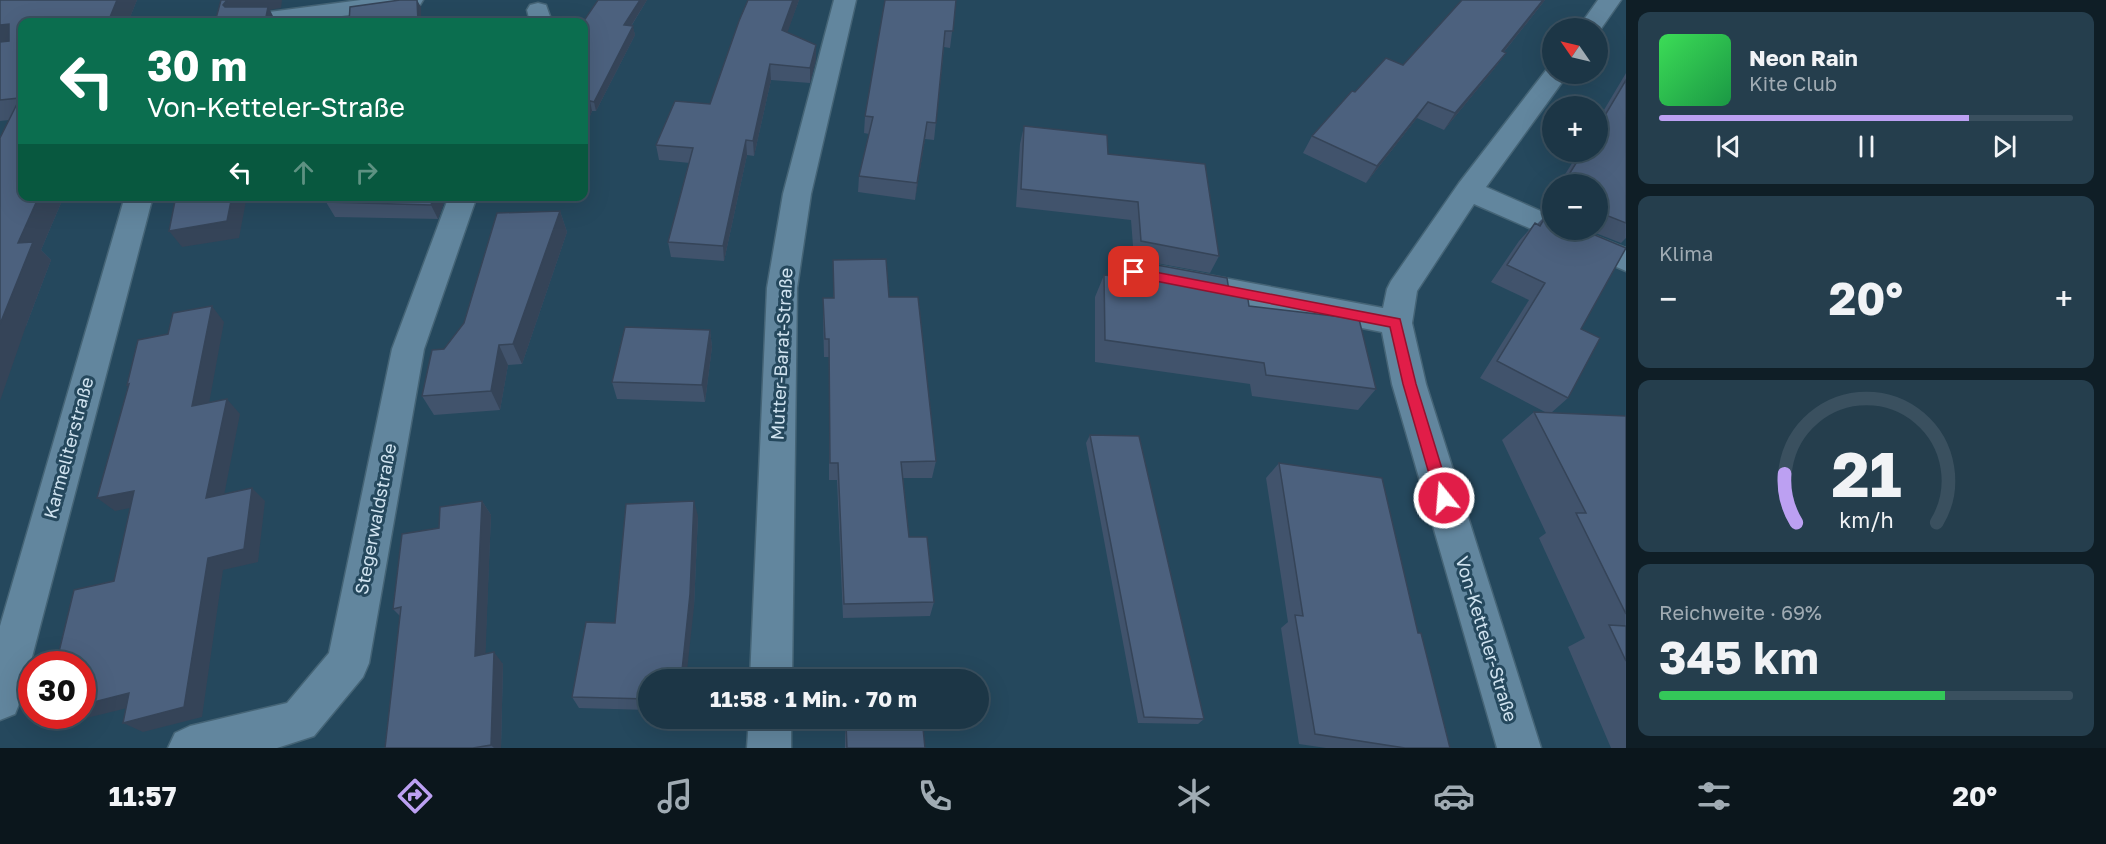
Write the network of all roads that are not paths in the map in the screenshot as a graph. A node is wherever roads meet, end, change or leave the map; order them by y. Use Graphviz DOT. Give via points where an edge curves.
graph roads {
  1 [pos="412,0"];
  2 [pos="845,0"];
  3 [pos="1610,0"];
  4 [pos="277,18"];
  5 [pos="1596,18"];
  6 [pos="1548,84"];
  7 [pos="1469,190"];
  8 [pos="138,201"];
  9 [pos="461,201"];
  10 [pos="1542,223"];
  11 [pos="1580,240"];
  12 [pos="1626,260"];
  13 [pos="1134,272"];
  14 [pos="1396,323"];
  15 [pos="771,669"];
  16 [pos="0,699"];
  17 [pos="770,729"];
  18 [pos="190,748"];
  19 [pos="769,748"];
  20 [pos="1519,748"];
  1 -- 4 [label="street"];
  2 -- 15 [label="street, Mutter-Barat-Straße" via="797,194 782,288"];
  3 -- 5 [label="street"];
  6 -- 7 [label="street, Von-Ketteler-Straße"];
  7 -- 10 [label="street"];
  7 -- 14 [label="street, Von-Ketteler-Straße" via="1402,289"];
  8 -- 16 [label="street, Karmeliterstraße"];
  9 -- 18 [label="street, Stegerwaldstraße" via="408,349 348,663 299,721"];
  11 -- 12 [label="street"];
  13 -- 14 [label="street"];
  14 -- 20 [label="street, Von-Ketteler-Straße" via="1409,384"];
  17 -- 19 [label="street"];
}
